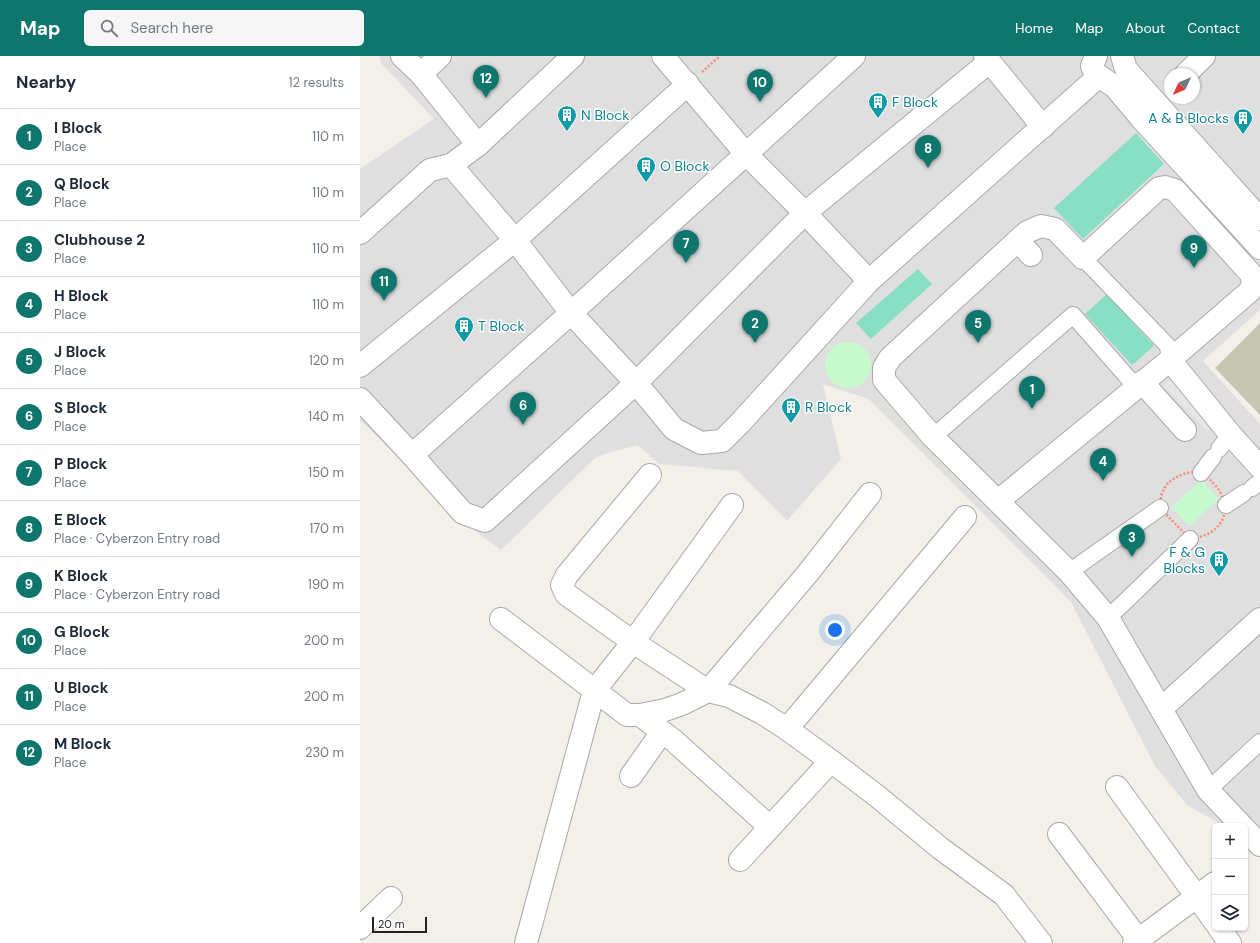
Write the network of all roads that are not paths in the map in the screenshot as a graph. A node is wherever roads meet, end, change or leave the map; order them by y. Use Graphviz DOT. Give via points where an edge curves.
graph roads {
  1 [pos="402,56"];
  2 [pos="440,56"];
  3 [pos="573,56"];
  4 [pos="663,56"];
  5 [pos="854,56"];
  6 [pos="1122,56"];
  7 [pos="1204,56"];
  8 [pos="987,59"];
  9 [pos="1097,66"];
  10 [pos="1192,68"];
  11 [pos="421,74"];
  12 [pos="688,84"];
  13 [pos="1163,96"];
  14 [pos="1141,118"];
  15 [pos="1043,127"];
  16 [pos="478,145"];
  17 [pos="746,154"];
  18 [pos="450,165"];
  19 [pos="805,213"];
  20 [pos="1260,219"];
  21 [pos="360,233"];
  22 [pos="515,240"];
  23 [pos="1260,248"];
  24 [pos="1083,258"];
  25 [pos="869,281"];
  26 [pos="570,313"];
  27 [pos="1170,360"];
  28 [pos="360,366"];
  29 [pos="636,383"];
  30 [pos="1139,385"];
  31 [pos="360,398"];
  32 [pos="1185,430"];
  33 [pos="933,437"];
  34 [pos="1221,447"];
  35 [pos="412,455"];
  36 [pos="1260,467"];
  37 [pos="1201,473"];
  38 [pos="650,475"];
  39 [pos="1252,488"];
  40 [pos="870,494"];
  41 [pos="998,501"];
  42 [pos="732,505"];
  43 [pos="1226,505"];
  44 [pos="1160,508"];
  45 [pos="965,517"];
  46 [pos="1190,539"];
  47 [pos="1069,572"];
  48 [pos="1108,618"];
  49 [pos="501,619"];
  50 [pos="1260,620"];
  51 [pos="633,642"];
  52 [pos="594,691"];
  53 [pos="708,691"];
  54 [pos="1161,709"];
  55 [pos="640,715"];
  56 [pos="787,729"];
  57 [pos="662,732"];
  58 [pos="1260,742"];
  59 [pos="831,761"];
  60 [pos="631,776"];
  61 [pos="1117,787"];
  62 [pos="1208,790"];
  63 [pos="1239,823"];
  64 [pos="770,827"];
  65 [pos="1248,832"];
  66 [pos="1059,834"];
  67 [pos="1260,845"];
  68 [pos="740,860"];
  69 [pos="1212,885"];
  70 [pos="1197,897"];
  71 [pos="391,898"];
  72 [pos="1212,918"];
  73 [pos="360,928"];
  74 [pos="1221,931"];
  75 [pos="1138,942"];
  76 [pos="526,943"];
  77 [pos="1041,943"];
  78 [pos="1230,943"];
  1 -- 11 [label="street"];
  2 -- 11 [label="street"];
  3 -- 16 [label="street"];
  4 -- 12 [label="street"];
  5 -- 17 [label="street"];
  6 -- 13 [label="street" via="1126,69"];
  7 -- 10 [label="street"];
  8 -- 15 [label="street"];
  8 -- 19 [label="street"];
  9 -- 14 [label="street"];
  9 -- 15 [label="street"];
  11 -- 16 [label="street"];
  12 -- 17 [label="street"];
  12 -- 22 [label="street"];
  13 -- 14 [label="street"];
  13 -- 20 [label="street"];
  14 -- 23 [label="street"];
  15 -- 25 [label="street"];
  16 -- 18 [label="street"];
  17 -- 19 [label="street"];
  17 -- 26 [label="street"];
  18 -- 21 [label="street" via="430,170"];
  18 -- 22 [label="street"];
  19 -- 25 [label="street"];
  19 -- 29 [label="street"];
  22 -- 26 [label="street"];
  22 -- 28 [label="street"];
  24 -- 27 [label="street" via="1168,346"];
  24 -- 27 [label="street" via="1159,188 1165,187 1175,190 1251,274 1253,282 1250,291"];
  24 -- 33 [label="street" via="1055,229 1041,226 1027,232 1025,248 890,358 884,368 884,380"];
  25 -- 29 [label="street" via="722,441 701,443 674,429"];
  26 -- 29 [label="street"];
  26 -- 35 [label="street"];
  27 -- 30 [label="street"];
  27 -- 34 [label="street"];
  29 -- 35 [label="street" via="485,522 464,513"];
  30 -- 32 [label="street"];
  30 -- 33 [label="street" via="1073,315"];
  30 -- 41 [label="street"];
  31 -- 35 [label="street"];
  33 -- 41 [label="street"];
  34 -- 36 [label="street"];
  34 -- 37 [label="street"];
  38 -- 51 [label="street" via="567,575 562,585 566,594"];
  39 -- 43 [label="street"];
  40 -- 53 [label="street" via="808,573"];
  41 -- 47 [label="street"];
  42 -- 51 [label="street"];
  44 -- 47 [label="street"];
  45 -- 56 [label="street"];
  46 -- 48 [label="street"];
  47 -- 48 [label="street"];
  48 -- 54 [label="street"];
  49 -- 52 [label="street"];
  50 -- 54 [label="street"];
  51 -- 52 [label="street"];
  51 -- 53 [label="street"];
  52 -- 55 [label="street" via="627,715"];
  52 -- 76 [label="street"];
  53 -- 55 [label="street" via="665,710"];
  53 -- 56 [label="street" via="729,696"];
  54 -- 62 [label="street"];
  55 -- 57 [label="street"];
  56 -- 59 [label="street"];
  57 -- 60 [label="street"];
  57 -- 64 [label="street"];
  58 -- 62 [label="street"];
  59 -- 64 [label="street"];
  59 -- 77 [label="street" via="940,848 1004,895"];
  61 -- 70 [label="street"];
  62 -- 63 [label="street"];
  64 -- 68 [label="street"];
  65 -- 67 [label="street"];
  66 -- 75 [label="street"];
  69 -- 70 [label="street"];
  70 -- 72 [label="street"];
  70 -- 75 [label="street"];
  71 -- 73 [label="street"];
  74 -- 78 [label="street"];
}
